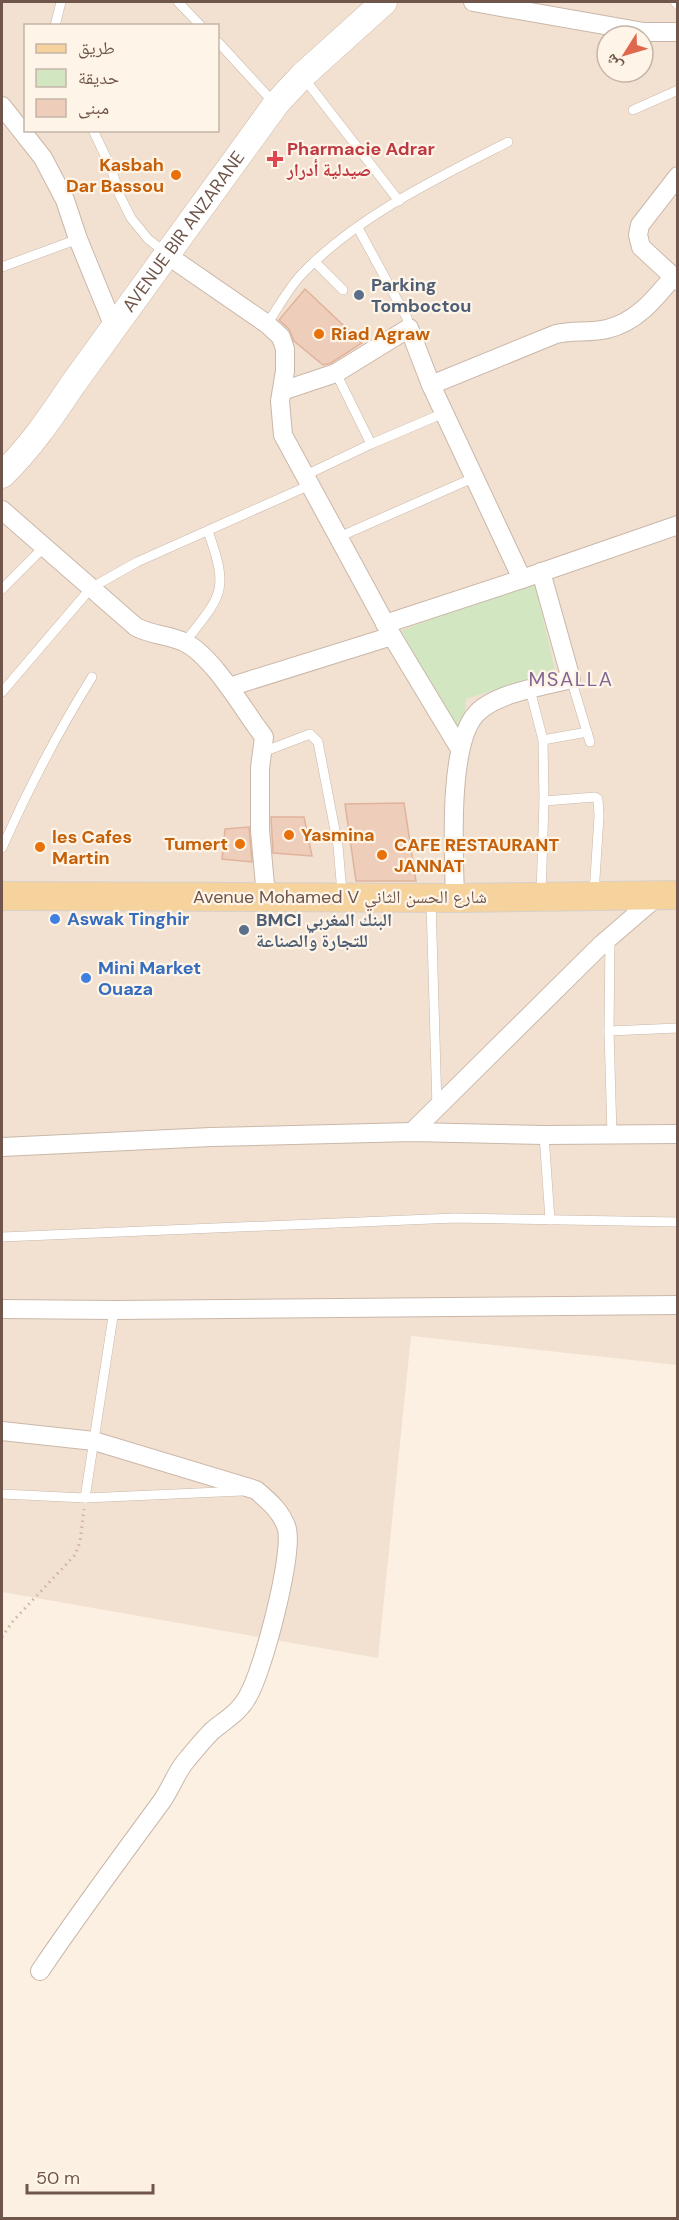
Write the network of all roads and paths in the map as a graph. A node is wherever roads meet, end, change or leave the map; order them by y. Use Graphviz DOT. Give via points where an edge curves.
graph roads {
  1 [pos="61,2"];
  2 [pos="178,2"];
  3 [pos="384,2"];
  4 [pos="473,2"];
  5 [pos="56,24"];
  6 [pos="199,24"];
  7 [pos="678,32"];
  8 [pos="219,43"];
  9 [pos="302,76"];
  10 [pos="678,90"];
  11 [pos="276,104"];
  12 [pos="2,106"];
  13 [pos="633,110"];
  14 [pos="94,132"];
  15 [pos="507,141"];
  16 [pos="678,176"];
  17 [pos="399,201"];
  18 [pos="358,228"];
  19 [pos="78,239"];
  20 [pos="167,255"];
  21 [pos="315,262"];
  22 [pos="2,267"];
  23 [pos="675,280"];
  24 [pos="344,290"];
  25 [pos="267,324"];
  26 [pos="114,327"];
  27 [pos="409,328"];
  28 [pos="336,373"];
  29 [pos="431,385"];
  30 [pos="282,391"];
  31 [pos="444,413"];
  32 [pos="370,444"];
  33 [pos="2,475"];
  34 [pos="474,478"];
  35 [pos="308,480"];
  36 [pos="2,510"];
  37 [pos="678,525"];
  38 [pos="208,531"];
  39 [pos="339,537"];
  40 [pos="44,547"];
  41 [pos="542,572"];
  42 [pos="522,579"];
  43 [pos="91,588"];
  44 [pos="2,589"];
  45 [pos="388,630"];
  46 [pos="185,642"];
  47 [pos="92,677"];
  48 [pos="571,679"];
  49 [pos="229,687"];
  50 [pos="530,690"];
  51 [pos="2,692"];
  52 [pos="587,732"];
  53 [pos="543,740"];
  54 [pos="590,742"];
  55 [pos="460,749"];
  56 [pos="263,752"];
  57 [pos="544,801"];
  58 [pos="2,848"];
  59 [pos="668,895"];
  60 [pos="2,896"];
  61 [pos="266,896"];
  62 [pos="342,896"];
  63 [pos="443,897"];
  64 [pos="540,897"];
  65 [pos="594,897"];
  66 [pos="610,936"];
  67 [pos="678,1028"];
  68 [pos="609,1031"];
  69 [pos="437,1107"];
  70 [pos="412,1132"];
  71 [pos="678,1134"];
  72 [pos="544,1135"];
  73 [pos="612,1135"];
  74 [pos="2,1147"];
  75 [pos="550,1220"];
  76 [pos="678,1222"];
  77 [pos="2,1237"];
  78 [pos="678,1305"];
  79 [pos="2,1309"];
  80 [pos="114,1310"];
  81 [pos="2,1431"];
  82 [pos="94,1441"];
  83 [pos="256,1490"];
  84 [pos="2,1494"];
  85 [pos="85,1498"];
  86 [pos="2,1637"];
  87 [pos="40,1971"];
  1 -- 5 [label="lane"];
  2 -- 6 [label="lane"];
  3 -- 9 [label="street, AVENUE BIR ANZARANE"];
  4 -- 7 [label="street" via="644,32"];
  8 -- 11 [label="lane"];
  9 -- 11 [label="street, AVENUE BIR ANZARANE"];
  9 -- 17 [label="lane"];
  10 -- 13 [label="lane"];
  11 -- 20 [label="street, AVENUE BIR ANZARANE"];
  12 -- 19 [label="street" via="43,158 65,200"];
  14 -- 20 [label="lane" via="131,218"];
  15 -- 17 [label="lane"];
  16 -- 23 [label="street" via="640,225 638,236 641,247"];
  17 -- 18 [label="lane"];
  18 -- 21 [label="lane"];
  18 -- 27 [label="lane"];
  19 -- 22 [label="lane"];
  19 -- 26 [label="street"];
  20 -- 25 [label="street"];
  20 -- 26 [label="street, AVENUE BIR ANZARANE"];
  21 -- 24 [label="lane"];
  21 -- 25 [label="lane" via="300,276"];
  23 -- 29 [label="street" via="641,313 621,324 556,334"];
  25 -- 30 [label="street" via="285,349"];
  26 -- 33 [label="street, AVENUE BIR ANZARANE" via="48,422"];
  27 -- 28 [label="street"];
  27 -- 29 [label="street"];
  28 -- 30 [label="street"];
  28 -- 32 [label="lane"];
  29 -- 31 [label="street"];
  30 -- 35 [label="street" via="279,401 284,435"];
  31 -- 32 [label="lane"];
  31 -- 34 [label="street"];
  32 -- 35 [label="lane"];
  34 -- 39 [label="lane"];
  34 -- 42 [label="street"];
  35 -- 38 [label="lane"];
  35 -- 39 [label="street"];
  36 -- 40 [label="street"];
  37 -- 41 [label="street"];
  38 -- 43 [label="lane" via="137,562"];
  38 -- 46 [label="lane" via="219,562 220,588 213,607"];
  39 -- 45 [label="street"];
  40 -- 43 [label="street"];
  40 -- 44 [label="lane"];
  41 -- 42 [label="street"];
  41 -- 48 [label="street"];
  42 -- 45 [label="street"];
  43 -- 46 [label="street" via="136,627"];
  43 -- 51 [label="lane"];
  45 -- 49 [label="street"];
  45 -- 55 [label="street"];
  46 -- 49 [label="street" via="197,649"];
  47 -- 58 [label="lane" via="61,727"];
  48 -- 50 [label="street"];
  48 -- 52 [label="lane"];
  49 -- 56 [label="street" via="264,737"];
  50 -- 53 [label="lane"];
  50 -- 55 [label="street" via="497,700 477,713"];
  52 -- 53 [label="lane"];
  52 -- 54 [label="lane"];
  53 -- 57 [label="lane"];
  55 -- 63 [label="street"];
  56 -- 61 [label="street" via="260,830"];
  56 -- 62 [label="lane" via="310,734 318,742 338,846"];
  57 -- 64 [label="lane"];
  57 -- 65 [label="lane" via="598,799"];
  59 -- 65 [label="main road, Avenue Mohamed V شارع الحسن الثاني"];
  59 -- 66 [label="street"];
  60 -- 61 [label="main road, Avenue Mohamed V شارع الحسن الثاني"];
  61 -- 62 [label="main road, Avenue Mohamed V شارع الحسن الثاني"];
  62 -- 63 [label="main road, Avenue Mohamed V شارع الحسن الثاني"];
  63 -- 64 [label="main road, Avenue Mohamed V شارع الحسن الثاني"];
  63 -- 69 [label="lane"];
  64 -- 65 [label="main road, Avenue Mohamed V شارع الحسن الثاني"];
  66 -- 68 [label="lane"];
  66 -- 69 [label="street"];
  67 -- 68 [label="lane"];
  68 -- 73 [label="lane"];
  69 -- 70 [label="street"];
  70 -- 72 [label="street"];
  70 -- 74 [label="street"];
  71 -- 73 [label="street"];
  72 -- 73 [label="street"];
  72 -- 75 [label="lane"];
  75 -- 76 [label="lane"];
  75 -- 77 [label="lane" via="455,1218"];
  78 -- 80 [label="street"];
  79 -- 80 [label="street"];
  80 -- 82 [label="lane"];
  81 -- 82 [label="street"];
  82 -- 83 [label="street"];
  82 -- 85 [label="lane"];
  83 -- 85 [label="lane"];
  83 -- 87 [label="street" via="279,1513 287,1528 287,1548 265,1653 248,1697 183,1764 168,1792"];
  84 -- 85 [label="lane"];
  85 -- 86 [label="path" via="75,1555"];
}
